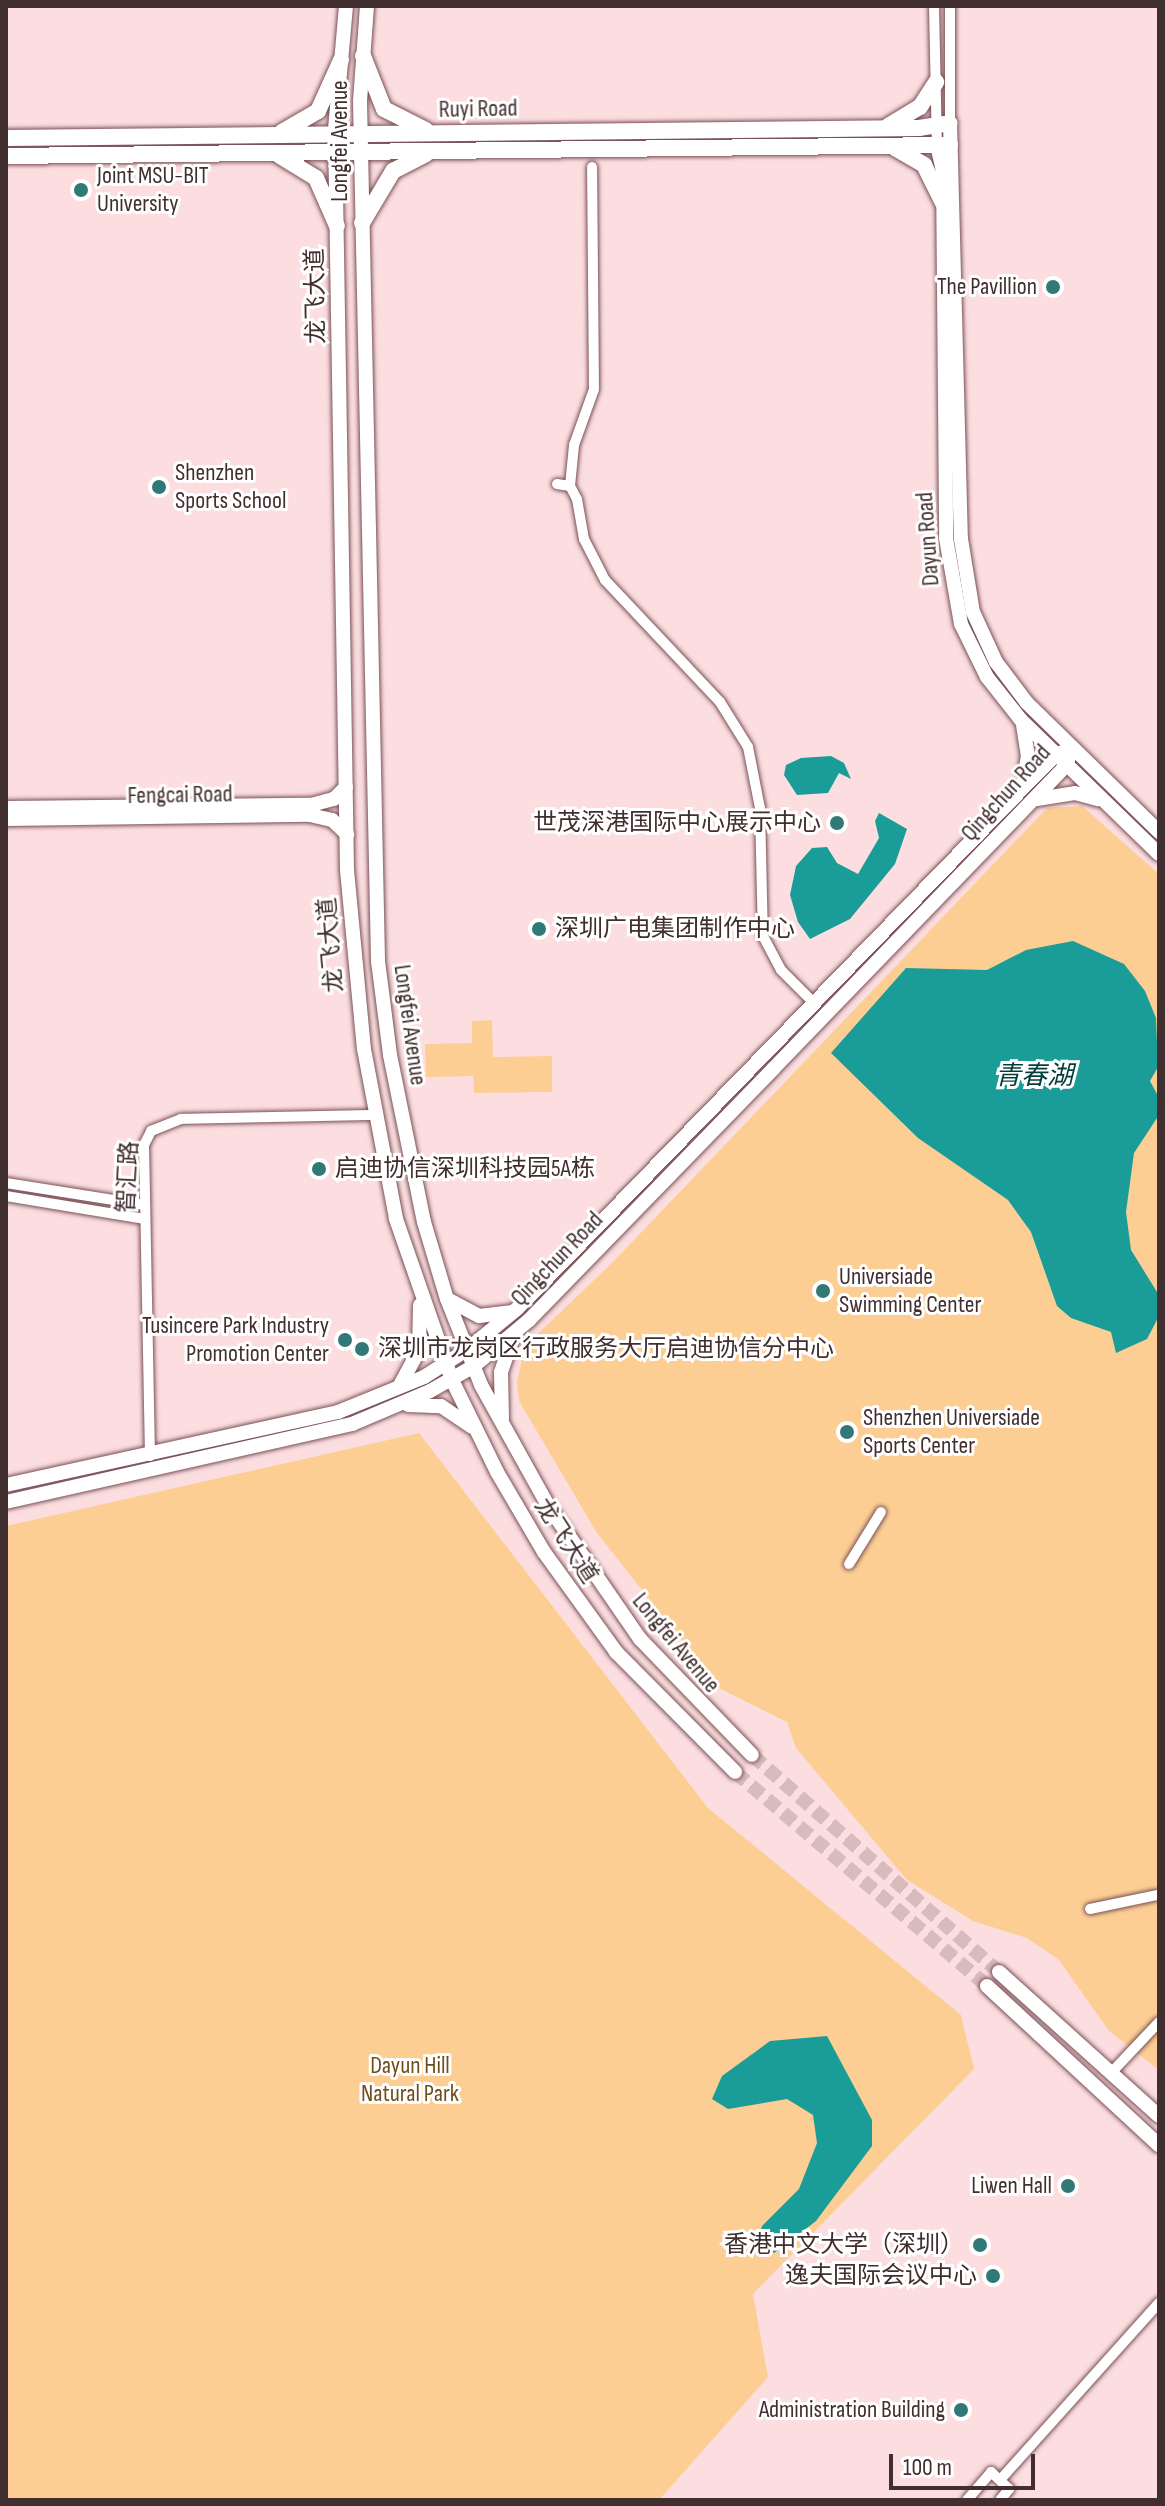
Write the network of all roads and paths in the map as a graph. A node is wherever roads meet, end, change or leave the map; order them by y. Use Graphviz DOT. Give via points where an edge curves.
graph roads {
  1 [pos="346,6"];
  2 [pos="367,6"];
  3 [pos="934,6"];
  4 [pos="950,6"];
  5 [pos="363,56"];
  6 [pos="341,60"];
  7 [pos="936,82"];
  8 [pos="943,123"];
  9 [pos="884,128"];
  10 [pos="439,133"];
  11 [pos="272,135"];
  12 [pos="335,135"];
  13 [pos="6,138"];
  14 [pos="361,143"];
  15 [pos="944,145"];
  16 [pos="885,146"];
  17 [pos="432,151"];
  18 [pos="336,152"];
  19 [pos="271,153"];
  20 [pos="6,156"];
  21 [pos="592,167"];
  22 [pos="943,203"];
  23 [pos="362,223"];
  24 [pos="337,226"];
  25 [pos="557,484"];
  26 [pos="570,486"];
  27 [pos="1021,720"];
  28 [pos="1072,748"];
  29 [pos="1061,760"];
  30 [pos="346,787"];
  31 [pos="1026,796"];
  32 [pos="1106,803"];
  33 [pos="6,808"];
  34 [pos="6,819"];
  35 [pos="1159,832"];
  36 [pos="347,834"];
  37 [pos="1159,854"];
  38 [pos="814,1003"];
  39 [pos="377,1115"];
  40 [pos="6,1183"];
  41 [pos="6,1196"];
  42 [pos="145,1205"];
  43 [pos="145,1219"];
  44 [pos="420,1293"];
  45 [pos="447,1299"];
  46 [pos="518,1308"];
  47 [pos="515,1333"];
  48 [pos="468,1349"];
  49 [pos="446,1363"];
  50 [pos="474,1366"];
  51 [pos="452,1380"];
  52 [pos="396,1390"];
  53 [pos="399,1406"];
  54 [pos="503,1428"];
  55 [pos="475,1430"];
  56 [pos="150,1456"];
  57 [pos="6,1485"];
  58 [pos="6,1502"];
  59 [pos="881,1512"];
  60 [pos="849,1564"];
  61 [pos="752,1755"];
  62 [pos="735,1772"];
  63 [pos="1157,1895"];
  64 [pos="1090,1909"];
  65 [pos="999,1972"];
  66 [pos="987,1986"];
  67 [pos="1159,2022"];
  68 [pos="1110,2074"];
  69 [pos="1159,2116"];
  70 [pos="1159,2145"];
  71 [pos="1159,2303"];
  72 [pos="1000,2480"];
  73 [pos="967,2500"];
  74 [pos="1000,2500"];
  1 -- 6 [label="street, 龙飞大道"];
  2 -- 5 [label="street, Longfei Avenue"];
  3 -- 7 [label="street"];
  4 -- 8 [label="street"];
  5 -- 10 [label="main road" via="384,109"];
  5 -- 14 [label="street, Longfei Avenue"];
  6 -- 11 [label="main road" via="318,111"];
  6 -- 12 [label="street, 龙飞大道"];
  7 -- 8 [label="street"];
  7 -- 9 [label="main road" via="920,107"];
  8 -- 9 [label="main road, Ruyi Road"];
  8 -- 15 [label="street, Dayun Road"];
  9 -- 10 [label="main road, Ruyi Road"];
  10 -- 14 [label="main road, Ruyi Road"];
  11 -- 12 [label="main road, Ruyi Road"];
  11 -- 13 [label="main road, Ruyi Road"];
  12 -- 14 [label="main road, Ruyi Road"];
  12 -- 18 [label="street, 龙飞大道"];
  14 -- 17 [label="main road, Ruyi Road"];
  14 -- 18 [label="main road, Ruyi Road"];
  14 -- 23 [label="street, Longfei Avenue"];
  15 -- 16 [label="main road, Ruyi Road"];
  15 -- 22 [label="street, Dayun Road"];
  15 -- 28 [label="street, Dayun Road" via="967,590 984,638 1011,684"];
  16 -- 17 [label="main road, Ruyi Road"];
  16 -- 22 [label="main road" via="924,165"];
  17 -- 23 [label="main road" via="393,171"];
  18 -- 19 [label="main road, Ruyi Road"];
  18 -- 24 [label="street, 龙飞大道"];
  19 -- 20 [label="main road, Ruyi Road"];
  19 -- 24 [label="main road" via="316,178"];
  21 -- 26 [label="street" via="594,389 574,445"];
  22 -- 27 [label="street, Dayun Road" via="948,566 972,651"];
  23 -- 45 [label="street, Longfei Avenue" via="378,961 390,1055 424,1222"];
  24 -- 30 [label="street, 龙飞大道"];
  25 -- 26 [label="street"];
  26 -- 38 [label="street" via="584,539 605,580 720,702 748,747 760,808 763,936 781,970"];
  27 -- 29 [label="street, Dayun Road"];
  27 -- 31 [label="street" via="1028,755"];
  28 -- 29 [label="street, Qingchun Road"];
  28 -- 35 [label="street, Dayun Road"];
  29 -- 31 [label="street, Qingchun Road"];
  29 -- 32 [label="street, Dayun Road"];
  30 -- 33 [label="street, Fengcai Road" via="334,799 311,805"];
  30 -- 36 [label="street, 龙飞大道"];
  31 -- 32 [label="street" via="1075,793"];
  31 -- 38 [label="street, Qingchun Road"];
  31 -- 47 [label="street, Qingchun Road"];
  32 -- 37 [label="street, Dayun Road"];
  34 -- 36 [label="street, Fengcai Road" via="310,815 332,820"];
  36 -- 39 [label="street, 龙飞大道" via="353,958"];
  38 -- 46 [label="street, Qingchun Road"];
  39 -- 42 [label="street, 智汇路" via="163,1122 144,1145"];
  39 -- 44 [label="street, 龙飞大道" via="396,1219"];
  40 -- 42 [label="street"];
  41 -- 43 [label="street"];
  42 -- 43 [label="street, 智汇路"];
  43 -- 56 [label="street, 智汇路"];
  44 -- 49 [label="street, 龙飞大道"];
  44 -- 52 [label="street" via="419,1350"];
  45 -- 46 [label="street" via="479,1316"];
  45 -- 48 [label="street, Longfei Avenue"];
  46 -- 48 [label="street, Qingchun Road"];
  47 -- 50 [label="street, Qingchun Road"];
  47 -- 54 [label="street" via="501,1372"];
  48 -- 49 [label="street, Qingchun Road"];
  48 -- 50 [label="street, Longfei Avenue"];
  49 -- 51 [label="street, 龙飞大道"];
  49 -- 52 [label="street, Qingchun Road"];
  50 -- 51 [label="street, Qingchun Road"];
  50 -- 54 [label="street, Longfei Avenue"];
  51 -- 53 [label="street, Qingchun Road"];
  51 -- 55 [label="street, 龙飞大道"];
  52 -- 56 [label="street, Qingchun Road" via="308,1421"];
  53 -- 55 [label="street" via="441,1406"];
  53 -- 58 [label="street, Qingchun Road" via="314,1434"];
  54 -- 61 [label="street, Longfei Avenue" via="549,1507 640,1639"];
  55 -- 62 [label="street, 龙飞大道" via="588,1615 646,1684"];
  56 -- 57 [label="street, Qingchun Road"];
  59 -- 60 [label="street"];
  63 -- 64 [label="street"];
  65 -- 68 [label="street"];
  66 -- 70 [label="street"];
  67 -- 68 [label="street"];
  68 -- 69 [label="street"];
  71 -- 72 [label="street"];
  72 -- 73 [label="street" via="991,2472"];
  72 -- 74 [label="street" via="1009,2489"];
}
